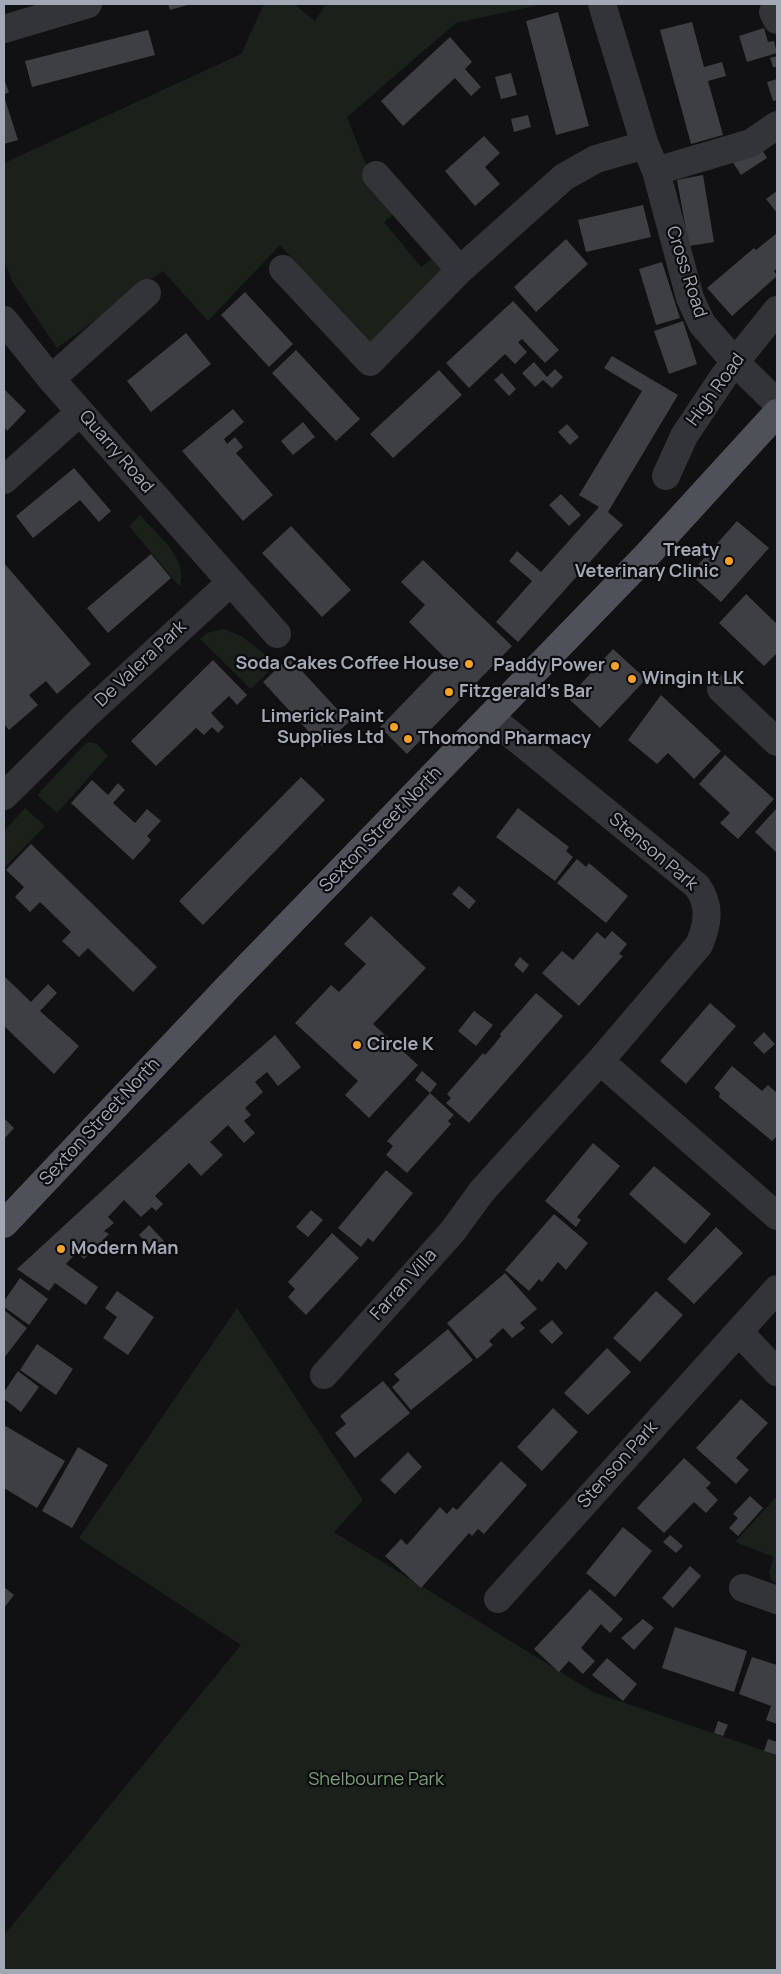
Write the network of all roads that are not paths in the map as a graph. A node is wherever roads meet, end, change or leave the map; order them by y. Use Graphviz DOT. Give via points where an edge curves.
graph roads {
  1 [pos="602,4"];
  2 [pos="77,5"];
  3 [pos="4,29"];
  4 [pos="777,125"];
  5 [pos="645,146"];
  6 [pos="656,171"];
  7 [pos="376,175"];
  8 [pos="284,269"];
  9 [pos="460,270"];
  10 [pos="147,293"];
  11 [pos="777,310"];
  12 [pos="4,320"];
  13 [pos="735,362"];
  14 [pos="51,379"];
  15 [pos="777,403"];
  16 [pos="80,412"];
  17 [pos="777,413"];
  18 [pos="666,476"];
  19 [pos="4,480"];
  20 [pos="230,583"];
  21 [pos="277,634"];
  22 [pos="721,688"];
  23 [pos="490,718"];
  24 [pos="777,742"];
  25 [pos="4,796"];
  26 [pos="600,1061"];
  27 [pos="482,1191"];
  28 [pos="777,1216"];
  29 [pos="4,1224"];
  30 [pos="777,1289"];
  31 [pos="739,1332"];
  32 [pos="777,1372"];
  33 [pos="324,1376"];
  34 [pos="743,1588"];
  35 [pos="498,1599"];
  36 [pos="777,1600"];
  1 -- 5 [label="street, Cross Road"];
  2 -- 3 [label="street"];
  4 -- 6 [label="street" via="750,143"];
  5 -- 6 [label="street, Cross Road"];
  5 -- 9 [label="street" via="596,159 564,177"];
  6 -- 13 [label="street, Cross Road" via="690,298 702,324"];
  7 -- 9 [label="street"];
  8 -- 9 [label="street" via="370,362"];
  10 -- 14 [label="street"];
  11 -- 13 [label="street, High Road"];
  12 -- 14 [label="street, Quarry Road"];
  13 -- 15 [label="street, Cross Road"];
  13 -- 18 [label="street, High Road" via="684,436"];
  14 -- 16 [label="street, Quarry Road"];
  16 -- 19 [label="street"];
  16 -- 20 [label="street, Quarry Road"];
  17 -- 23 [label="main road, Sexton Street North" via="648,554"];
  20 -- 21 [label="street"];
  20 -- 25 [label="street, De Valera Park" via="84,717"];
  22 -- 24 [label="street"];
  23 -- 26 [label="street, Stenson Park" via="697,886 706,898 706,927 699,944"];
  23 -- 29 [label="main road, Sexton Street North" via="229,986"];
  26 -- 27 [label="street, Stenson Park"];
  26 -- 28 [label="street"];
  27 -- 33 [label="street, Farran Villa" via="452,1232"];
  30 -- 31 [label="street, Stenson Park"];
  31 -- 32 [label="street"];
  31 -- 35 [label="street, Stenson Park"];
  34 -- 36 [label="street"];
}
